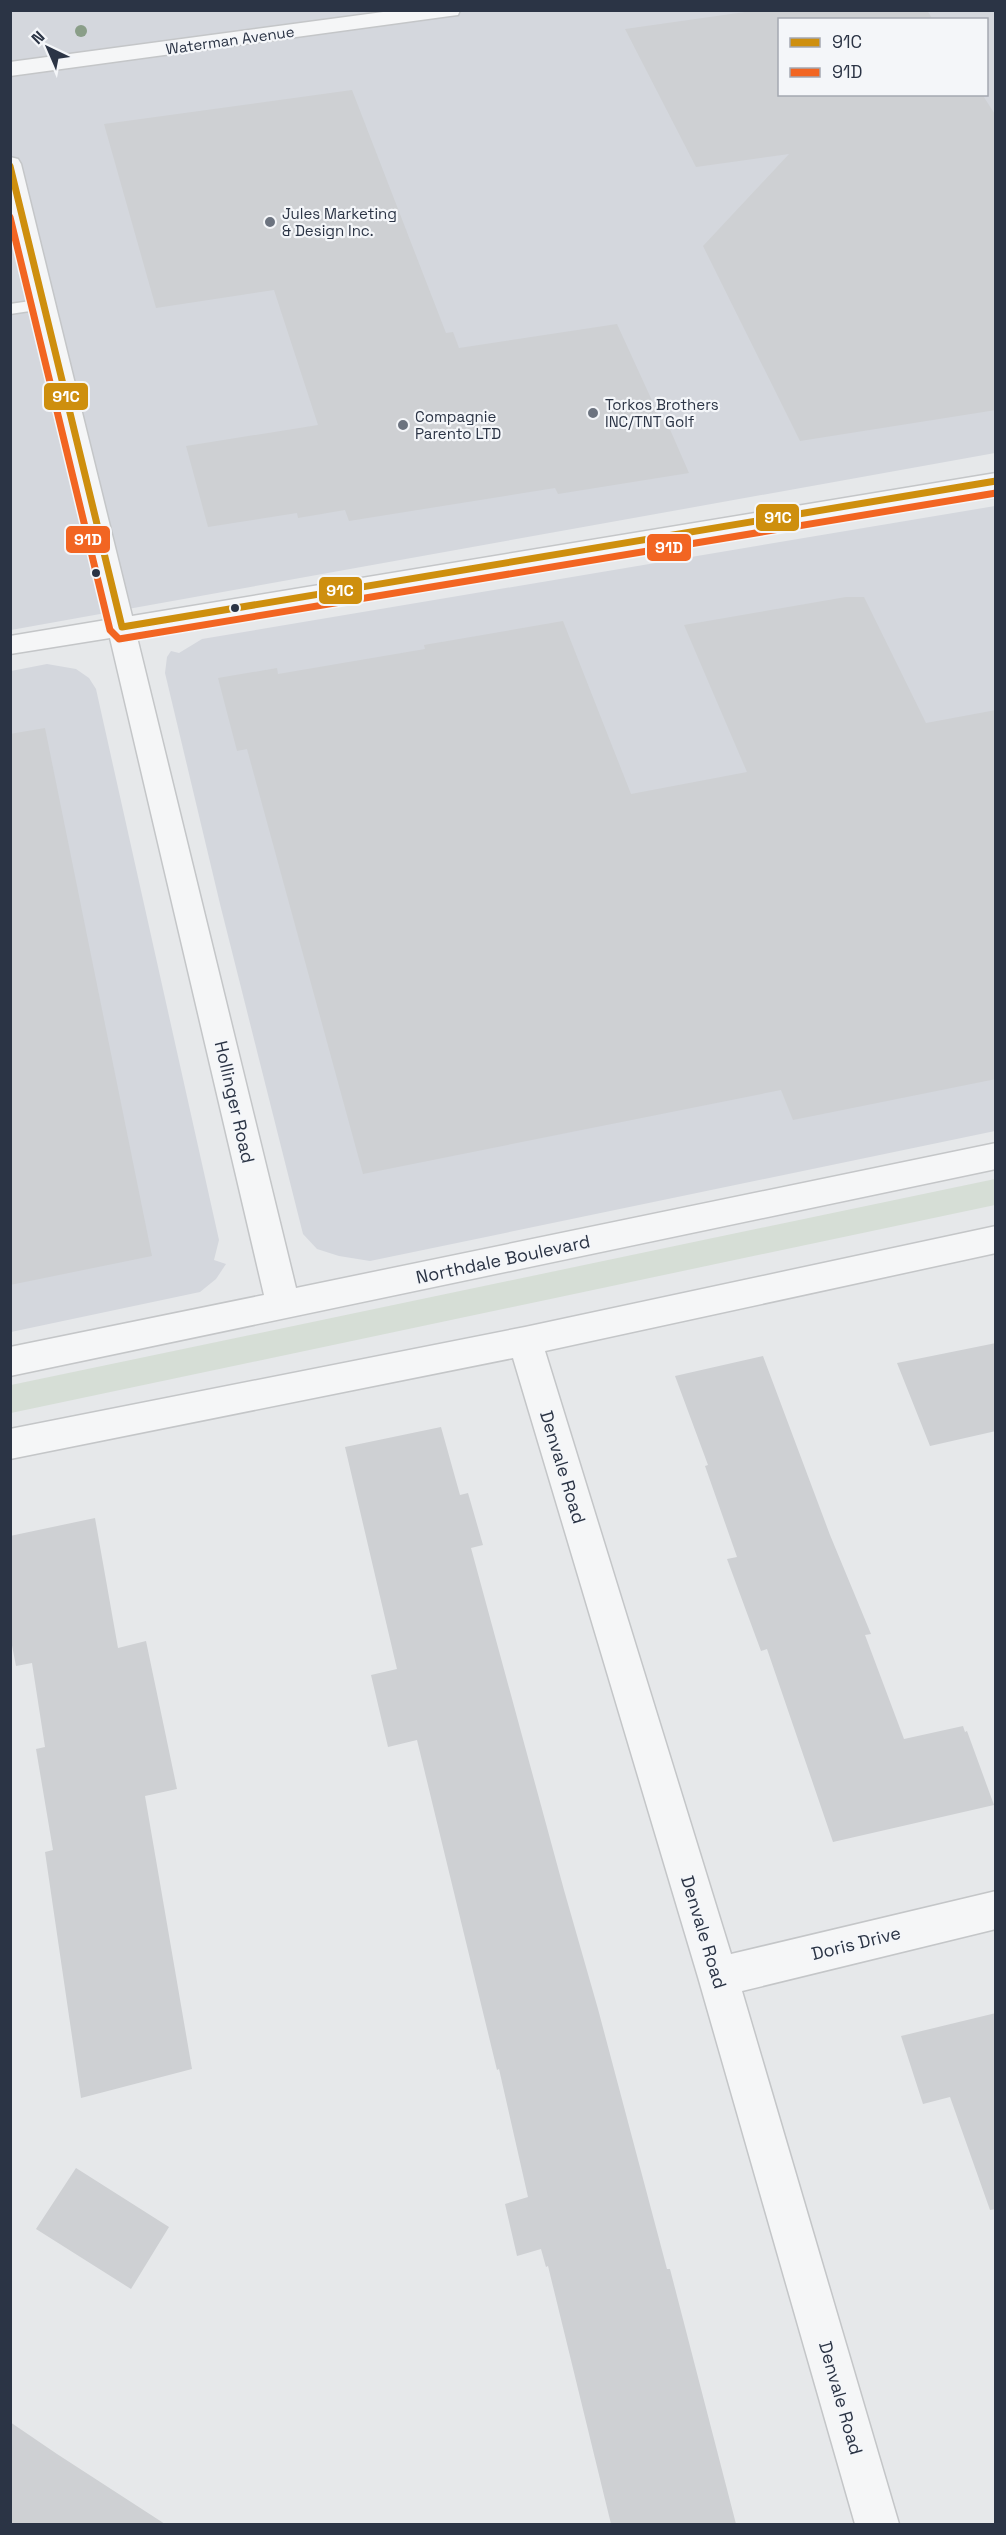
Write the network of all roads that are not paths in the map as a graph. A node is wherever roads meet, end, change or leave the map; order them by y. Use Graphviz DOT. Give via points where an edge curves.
graph roads {
  1 [pos="450,10"];
  2 [pos="10,69"];
  3 [pos="10,164"];
  4 [pos="45,304"];
  5 [pos="10,309"];
  6 [pos="996,481"];
  7 [pos="122,627"];
  8 [pos="10,645"];
  9 [pos="996,1156"];
  10 [pos="996,1239"];
  11 [pos="283,1305"];
  12 [pos="525,1341"];
  13 [pos="10,1362"];
  14 [pos="10,1444"];
  15 [pos="996,1910"];
  16 [pos="718,1977"];
  17 [pos="878,2524"];
  1 -- 2 [label="street, Waterman Avenue"];
  3 -- 4 [label="street, Hollinger Road"];
  4 -- 5 [label="lane"];
  4 -- 7 [label="street, Hollinger Road"];
  6 -- 7 [label="street"];
  7 -- 8 [label="street"];
  7 -- 11 [label="street, Hollinger Road"];
  9 -- 11 [label="street, Northdale Boulevard"];
  10 -- 12 [label="street"];
  11 -- 13 [label="street, Northdale Boulevard"];
  12 -- 14 [label="street"];
  12 -- 16 [label="street, Denvale Road"];
  15 -- 16 [label="street, Doris Drive"];
  16 -- 17 [label="street, Denvale Road"];
}
